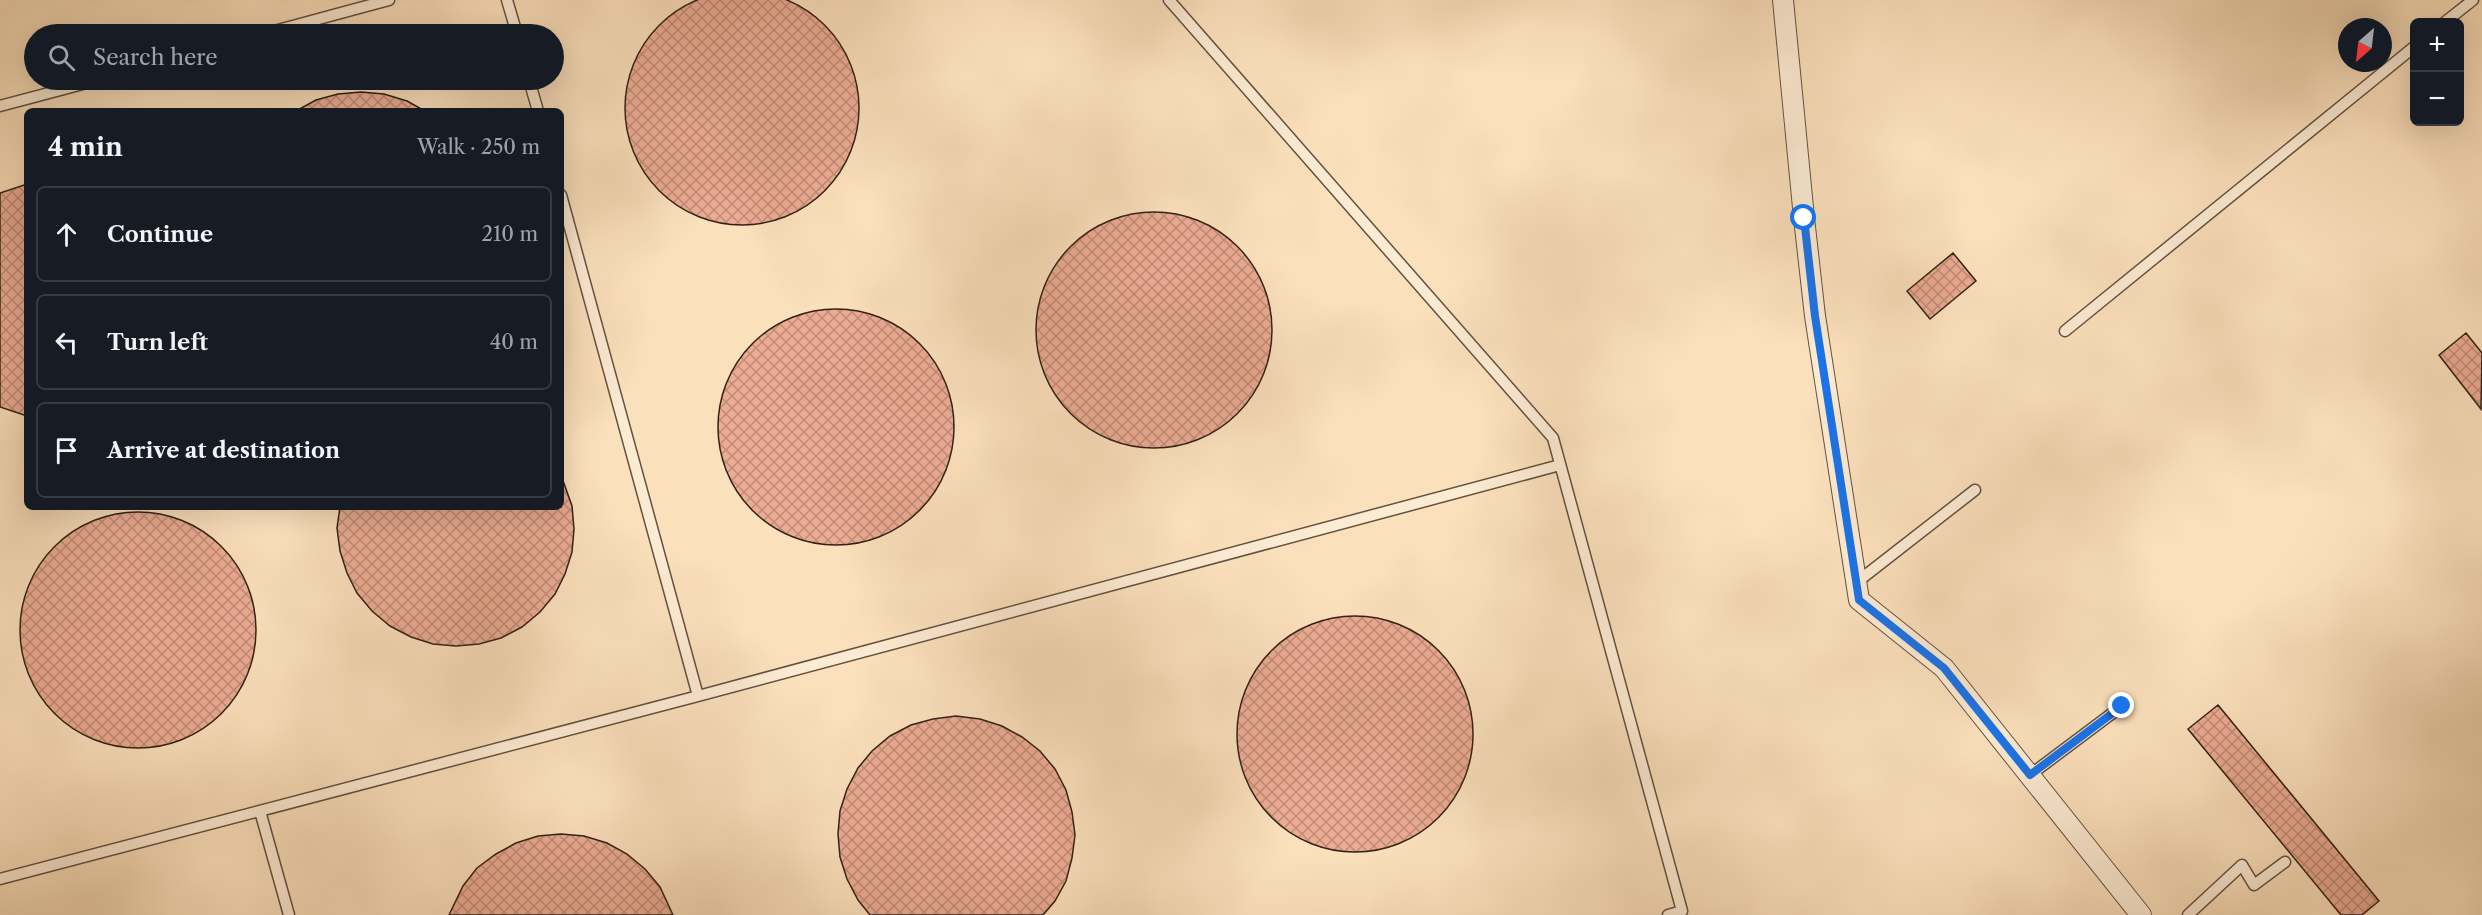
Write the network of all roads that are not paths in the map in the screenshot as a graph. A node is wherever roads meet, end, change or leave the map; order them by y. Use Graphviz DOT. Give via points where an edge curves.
graph roads {
  1 [pos="389,0"];
  2 [pos="507,0"];
  3 [pos="1169,0"];
  4 [pos="1783,0"];
  5 [pos="2473,0"];
  6 [pos="2450,18"];
  7 [pos="300,24"];
  8 [pos="514,24"];
  9 [pos="2410,51"];
  10 [pos="60,90"];
  11 [pos="532,90"];
  12 [pos="0,106"];
  13 [pos="537,108"];
  14 [pos="564,206"];
  15 [pos="2065,331"];
  16 [pos="1560,465"];
  17 [pos="1975,490"];
  18 [pos="1857,582"];
  19 [pos="698,696"];
  20 [pos="2122,706"];
  21 [pos="2030,775"];
  22 [pos="260,811"];
  23 [pos="2285,862"];
  24 [pos="0,879"];
  25 [pos="289,915"];
  26 [pos="1668,915"];
  27 [pos="2141,915"];
  28 [pos="2188,915"];
  1 -- 7 [label="lane"];
  2 -- 8 [label="lane"];
  3 -- 16 [label="lane" via="1553,438"];
  4 -- 18 [label="street" via="1815,316"];
  5 -- 6 [label="lane"];
  9 -- 15 [label="lane"];
  10 -- 12 [label="lane"];
  11 -- 13 [label="lane"];
  14 -- 19 [label="lane"];
  16 -- 19 [label="lane"];
  16 -- 26 [label="lane" via="1682,911"];
  17 -- 18 [label="lane"];
  18 -- 21 [label="street" via="1859,600 1944,668"];
  19 -- 22 [label="lane"];
  20 -- 21 [label="lane"];
  21 -- 27 [label="street"];
  22 -- 24 [label="lane"];
  22 -- 25 [label="lane"];
  23 -- 28 [label="lane" via="2254,885 2242,865"];
}
